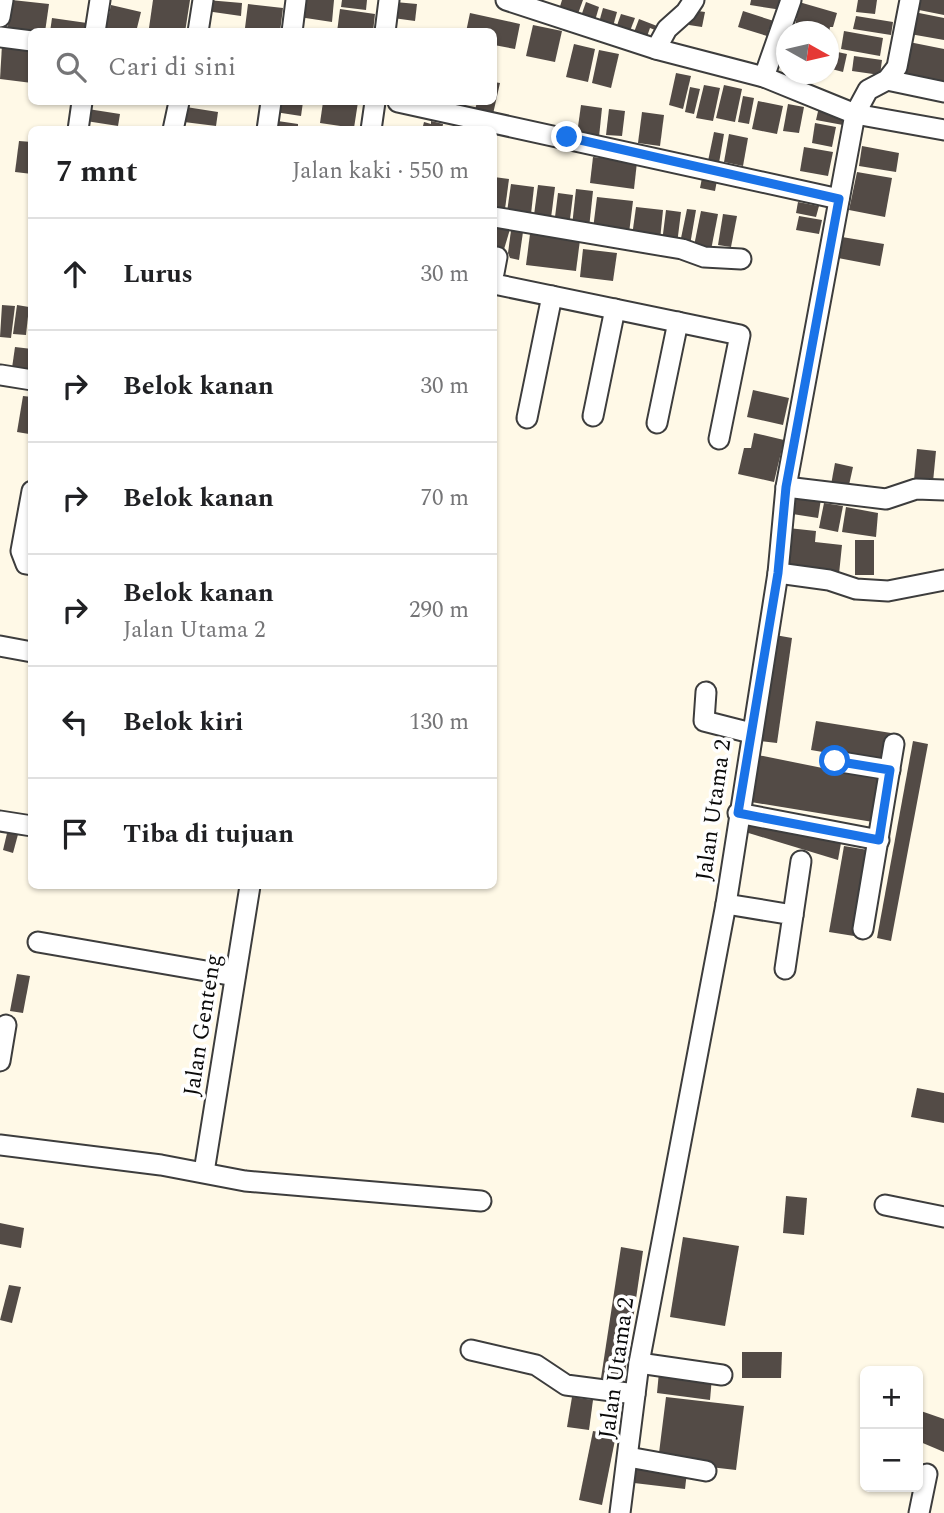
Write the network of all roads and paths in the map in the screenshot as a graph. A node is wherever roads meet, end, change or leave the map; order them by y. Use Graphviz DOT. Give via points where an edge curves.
graph roads {
  1 [pos="3,0"];
  2 [pos="100,0"];
  3 [pos="203,0"];
  4 [pos="296,0"];
  5 [pos="389,0"];
  6 [pos="506,0"];
  7 [pos="694,0"];
  8 [pos="792,0"];
  9 [pos="910,0"];
  10 [pos="0,17"];
  11 [pos="95,28"];
  12 [pos="199,28"];
  13 [pos="292,28"];
  14 [pos="386,28"];
  15 [pos="0,37"];
  16 [pos="28,40"];
  17 [pos="656,49"];
  18 [pos="764,77"];
  19 [pos="887,80"];
  20 [pos="944,92"];
  21 [pos="82,105"];
  22 [pos="178,105"];
  23 [pos="271,105"];
  24 [pos="375,105"];
  25 [pos="412,105"];
  26 [pos="855,114"];
  27 [pos="79,126"];
  28 [pos="174,126"];
  29 [pos="268,126"];
  30 [pos="372,126"];
  31 [pos="944,130"];
  32 [pos="839,199"];
  33 [pos="497,218"];
  34 [pos="741,259"];
  35 [pos="497,285"];
  36 [pos="552,296"];
  37 [pos="615,309"];
  38 [pos="678,322"];
  39 [pos="1,374"];
  40 [pos="28,379"];
  41 [pos="593,416"];
  42 [pos="527,418"];
  43 [pos="657,423"];
  44 [pos="719,439"];
  45 [pos="786,487"];
  46 [pos="944,490"];
  47 [pos="28,513"];
  48 [pos="28,564"];
  49 [pos="778,573"];
  50 [pos="944,580"];
  51 [pos="0,646"];
  52 [pos="28,651"];
  53 [pos="706,692"];
  54 [pos="751,733"];
  55 [pos="894,744"];
  56 [pos="835,761"];
  57 [pos="890,770"];
  58 [pos="738,813"];
  59 [pos="0,821"];
  60 [pos="28,825"];
  61 [pos="879,840"];
  62 [pos="801,861"];
  63 [pos="250,889"];
  64 [pos="726,904"];
  65 [pos="793,915"];
  66 [pos="863,929"];
  67 [pos="38,942"];
  68 [pos="785,969"];
  69 [pos="235,976"];
  70 [pos="6,1025"];
  71 [pos="0,1061"];
  72 [pos="0,1145"];
  73 [pos="204,1172"];
  74 [pos="481,1201"];
  75 [pos="884,1205"];
  76 [pos="944,1217"];
  77 [pos="471,1350"];
  78 [pos="639,1363"];
  79 [pos="722,1375"];
  80 [pos="635,1394"];
  81 [pos="628,1457"];
  82 [pos="706,1471"];
  83 [pos="927,1474"];
  84 [pos="620,1513"];
  85 [pos="919,1513"];
  1 -- 10 [label="street"];
  2 -- 11 [label="street"];
  3 -- 12 [label="street"];
  4 -- 13 [label="street"];
  5 -- 14 [label="street"];
  6 -- 17 [label="street"];
  7 -- 17 [label="street" via="667,29"];
  8 -- 18 [label="street"];
  9 -- 19 [label="street" via="897,67"];
  15 -- 16 [label="street"];
  17 -- 18 [label="street"];
  18 -- 26 [label="street"];
  19 -- 20 [label="street"];
  19 -- 26 [label="street" via="868,90"];
  21 -- 27 [label="street"];
  22 -- 28 [label="street"];
  23 -- 29 [label="street"];
  24 -- 30 [label="street"];
  25 -- 32 [label="street"];
  26 -- 31 [label="street"];
  26 -- 32 [label="street, Jalan Utama 2"];
  32 -- 45 [label="street, Jalan Utama 2"];
  33 -- 34 [label="street" via="704,257"];
  35 -- 36 [label="street"];
  36 -- 37 [label="street"];
  36 -- 42 [label="street"];
  37 -- 38 [label="street"];
  37 -- 41 [label="street"];
  38 -- 43 [label="street"];
  38 -- 44 [label="street" via="740,335"];
  39 -- 40 [label="street"];
  45 -- 46 [label="street" via="886,499 916,489"];
  45 -- 49 [label="street, Jalan Utama 2"];
  47 -- 48 [label="street" via="21,551"];
  49 -- 50 [label="street" via="888,591"];
  49 -- 54 [label="street, Jalan Utama 2"];
  51 -- 52 [label="street"];
  53 -- 54 [label="street" via="704,721"];
  54 -- 58 [label="street, Jalan Utama 2"];
  55 -- 57 [label="street"];
  56 -- 57 [label="street"];
  57 -- 61 [label="street"];
  58 -- 61 [label="street"];
  58 -- 64 [label="street, Jalan Utama 2"];
  59 -- 60 [label="street"];
  61 -- 66 [label="street"];
  62 -- 65 [label="street"];
  63 -- 69 [label="street, Jalan Genteng"];
  64 -- 65 [label="street"];
  64 -- 78 [label="street, Jalan Utama 2"];
  65 -- 68 [label="street"];
  67 -- 69 [label="street"];
  69 -- 73 [label="street, Jalan Genteng"];
  70 -- 71 [label="street"];
  72 -- 73 [label="street"];
  73 -- 74 [label="street" via="245,1181"];
  75 -- 76 [label="street"];
  77 -- 80 [label="street" via="536,1365 566,1384"];
  78 -- 79 [label="street"];
  78 -- 80 [label="street, Jalan Utama 2"];
  80 -- 81 [label="street, Jalan Utama 2"];
  81 -- 82 [label="street"];
  81 -- 84 [label="street, Jalan Utama 2"];
  83 -- 85 [label="street"];
}
